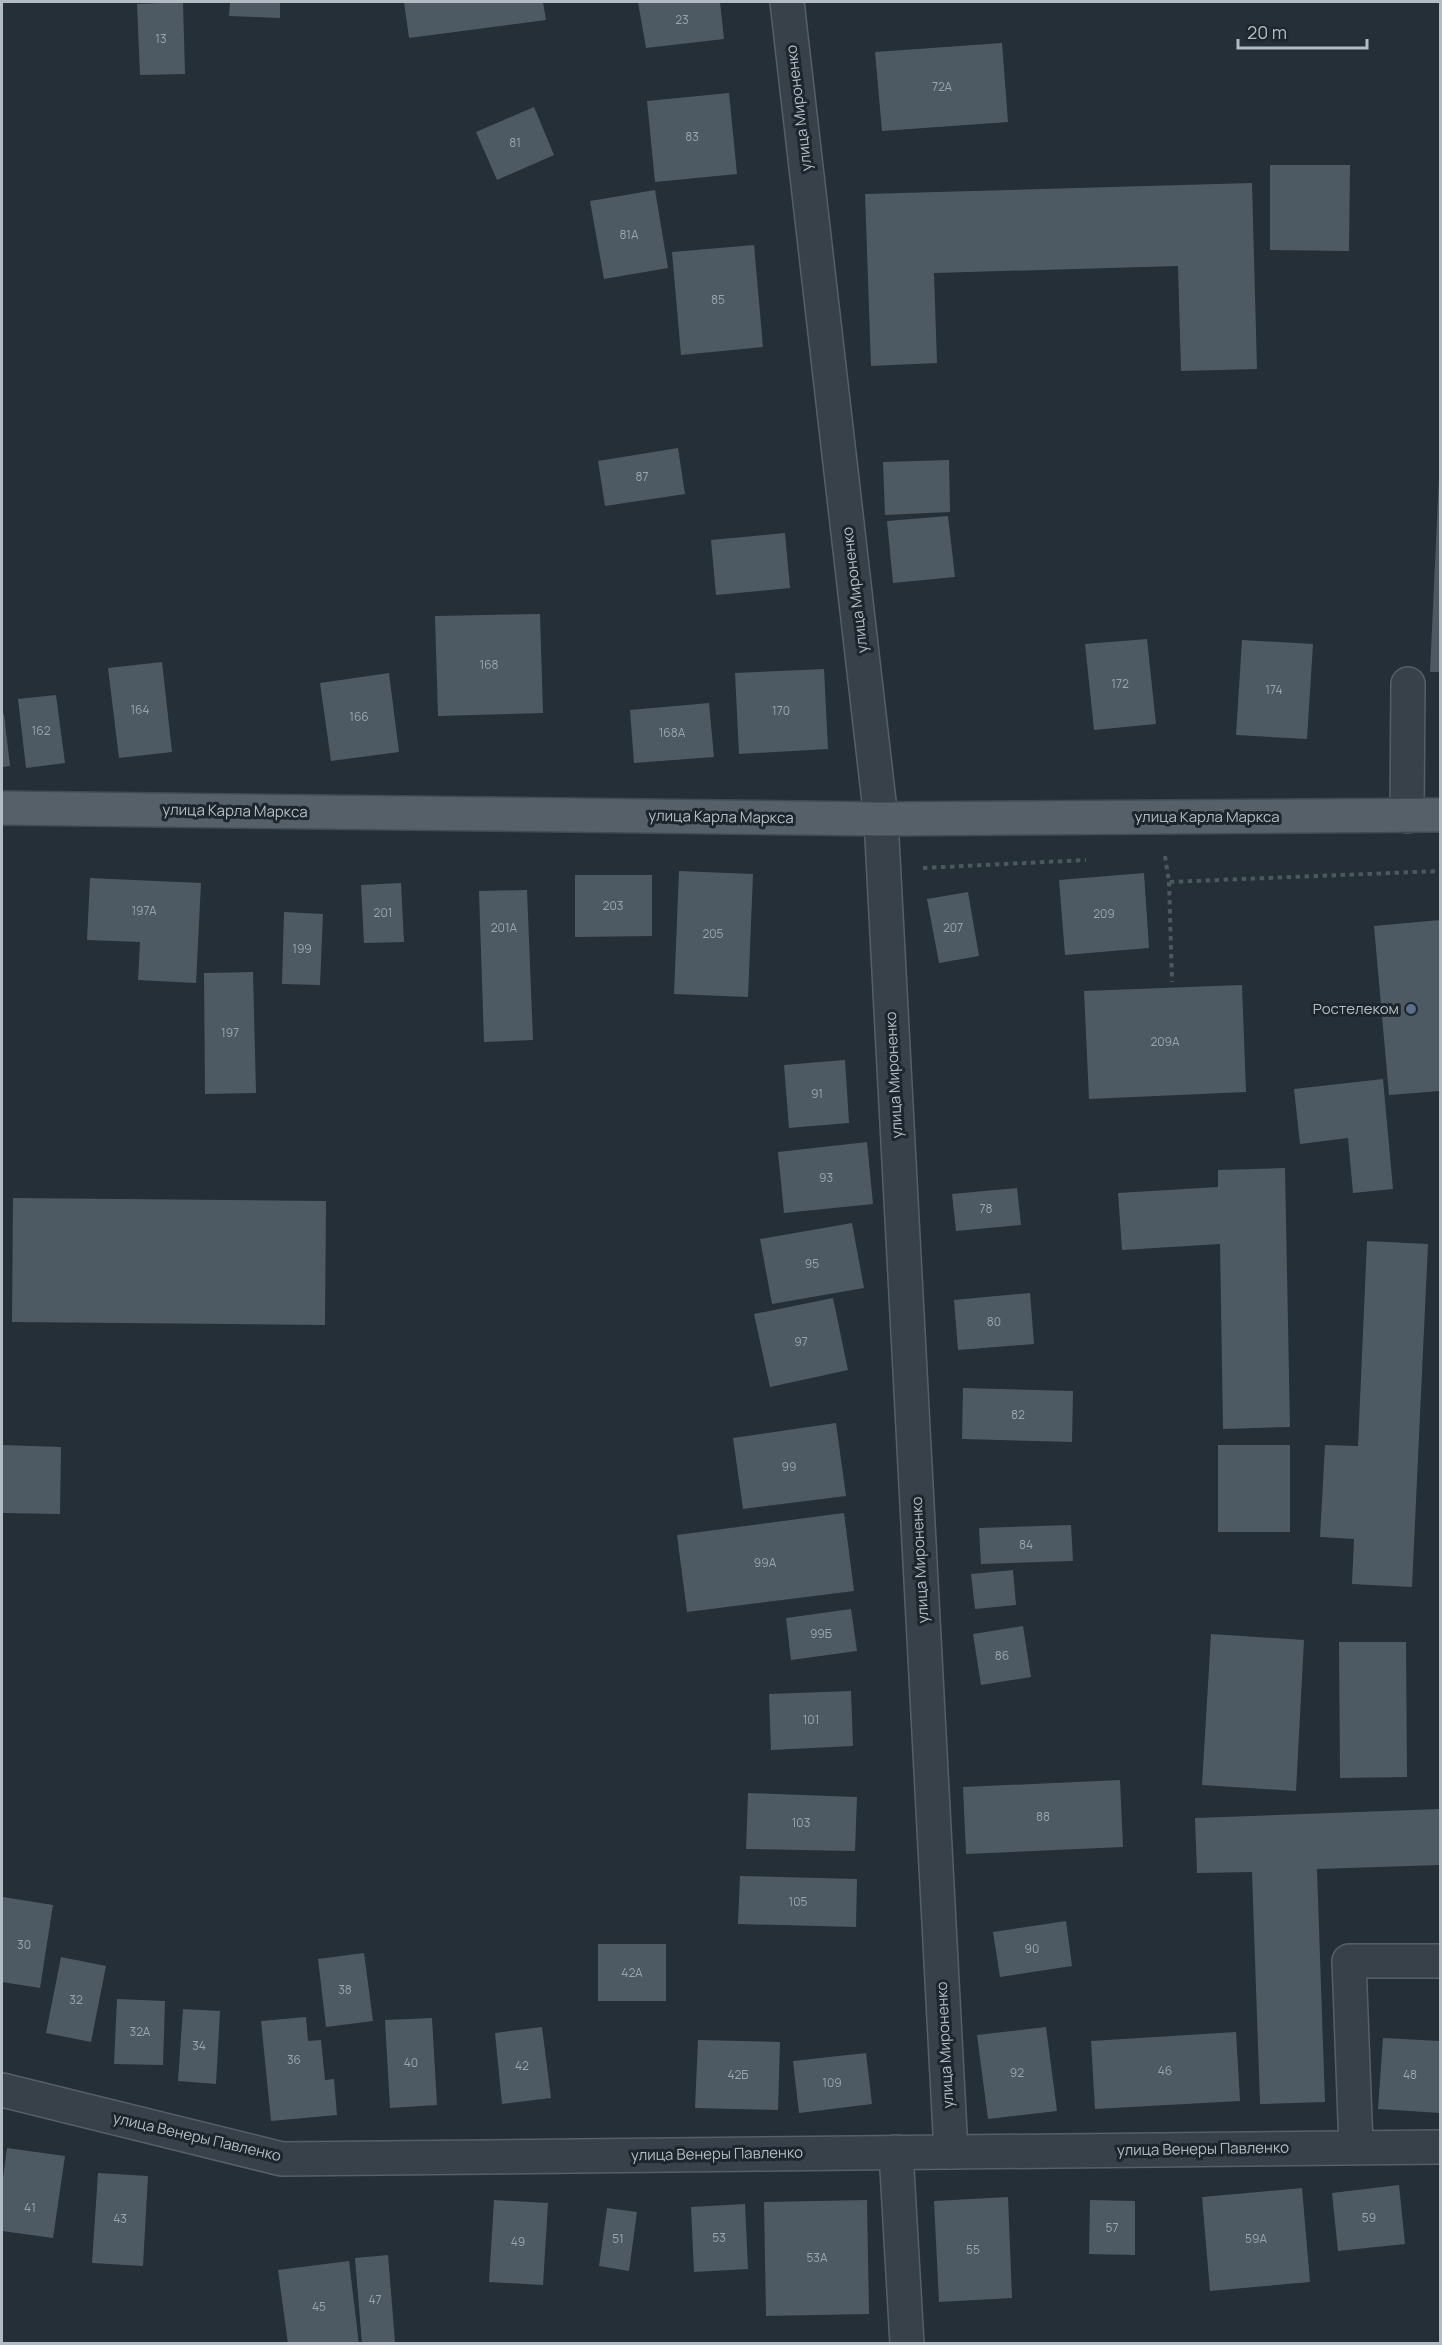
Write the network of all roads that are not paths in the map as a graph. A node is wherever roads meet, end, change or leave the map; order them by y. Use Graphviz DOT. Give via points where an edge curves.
graph roads {
  1 [pos="786,2"];
  2 [pos="1408,684"];
  3 [pos="2,808"];
  4 [pos="1440,815"];
  5 [pos="1407,816"];
  6 [pos="881,819"];
  7 [pos="1440,1961"];
  8 [pos="2,2090"];
  9 [pos="1440,2146"];
  10 [pos="1356,2148"];
  11 [pos="896,2152"];
  12 [pos="951,2152"];
  13 [pos="907,2343"];
  1 -- 6 [label="street, улица Мироненко"];
  2 -- 5 [label="street"];
  3 -- 6 [label="main road, улица Карла Маркса"];
  4 -- 5 [label="main road, улица Карла Маркса"];
  5 -- 6 [label="main road, улица Карла Маркса"];
  6 -- 12 [label="street, улица Мироненко"];
  7 -- 10 [label="street" via="1349,1961"];
  8 -- 11 [label="street, улица Венеры Павленко" via="282,2159"];
  9 -- 10 [label="street, улица Венеры Павленко"];
  10 -- 12 [label="street, улица Венеры Павленко"];
  11 -- 12 [label="street, улица Венеры Павленко"];
  11 -- 13 [label="street"];
}
